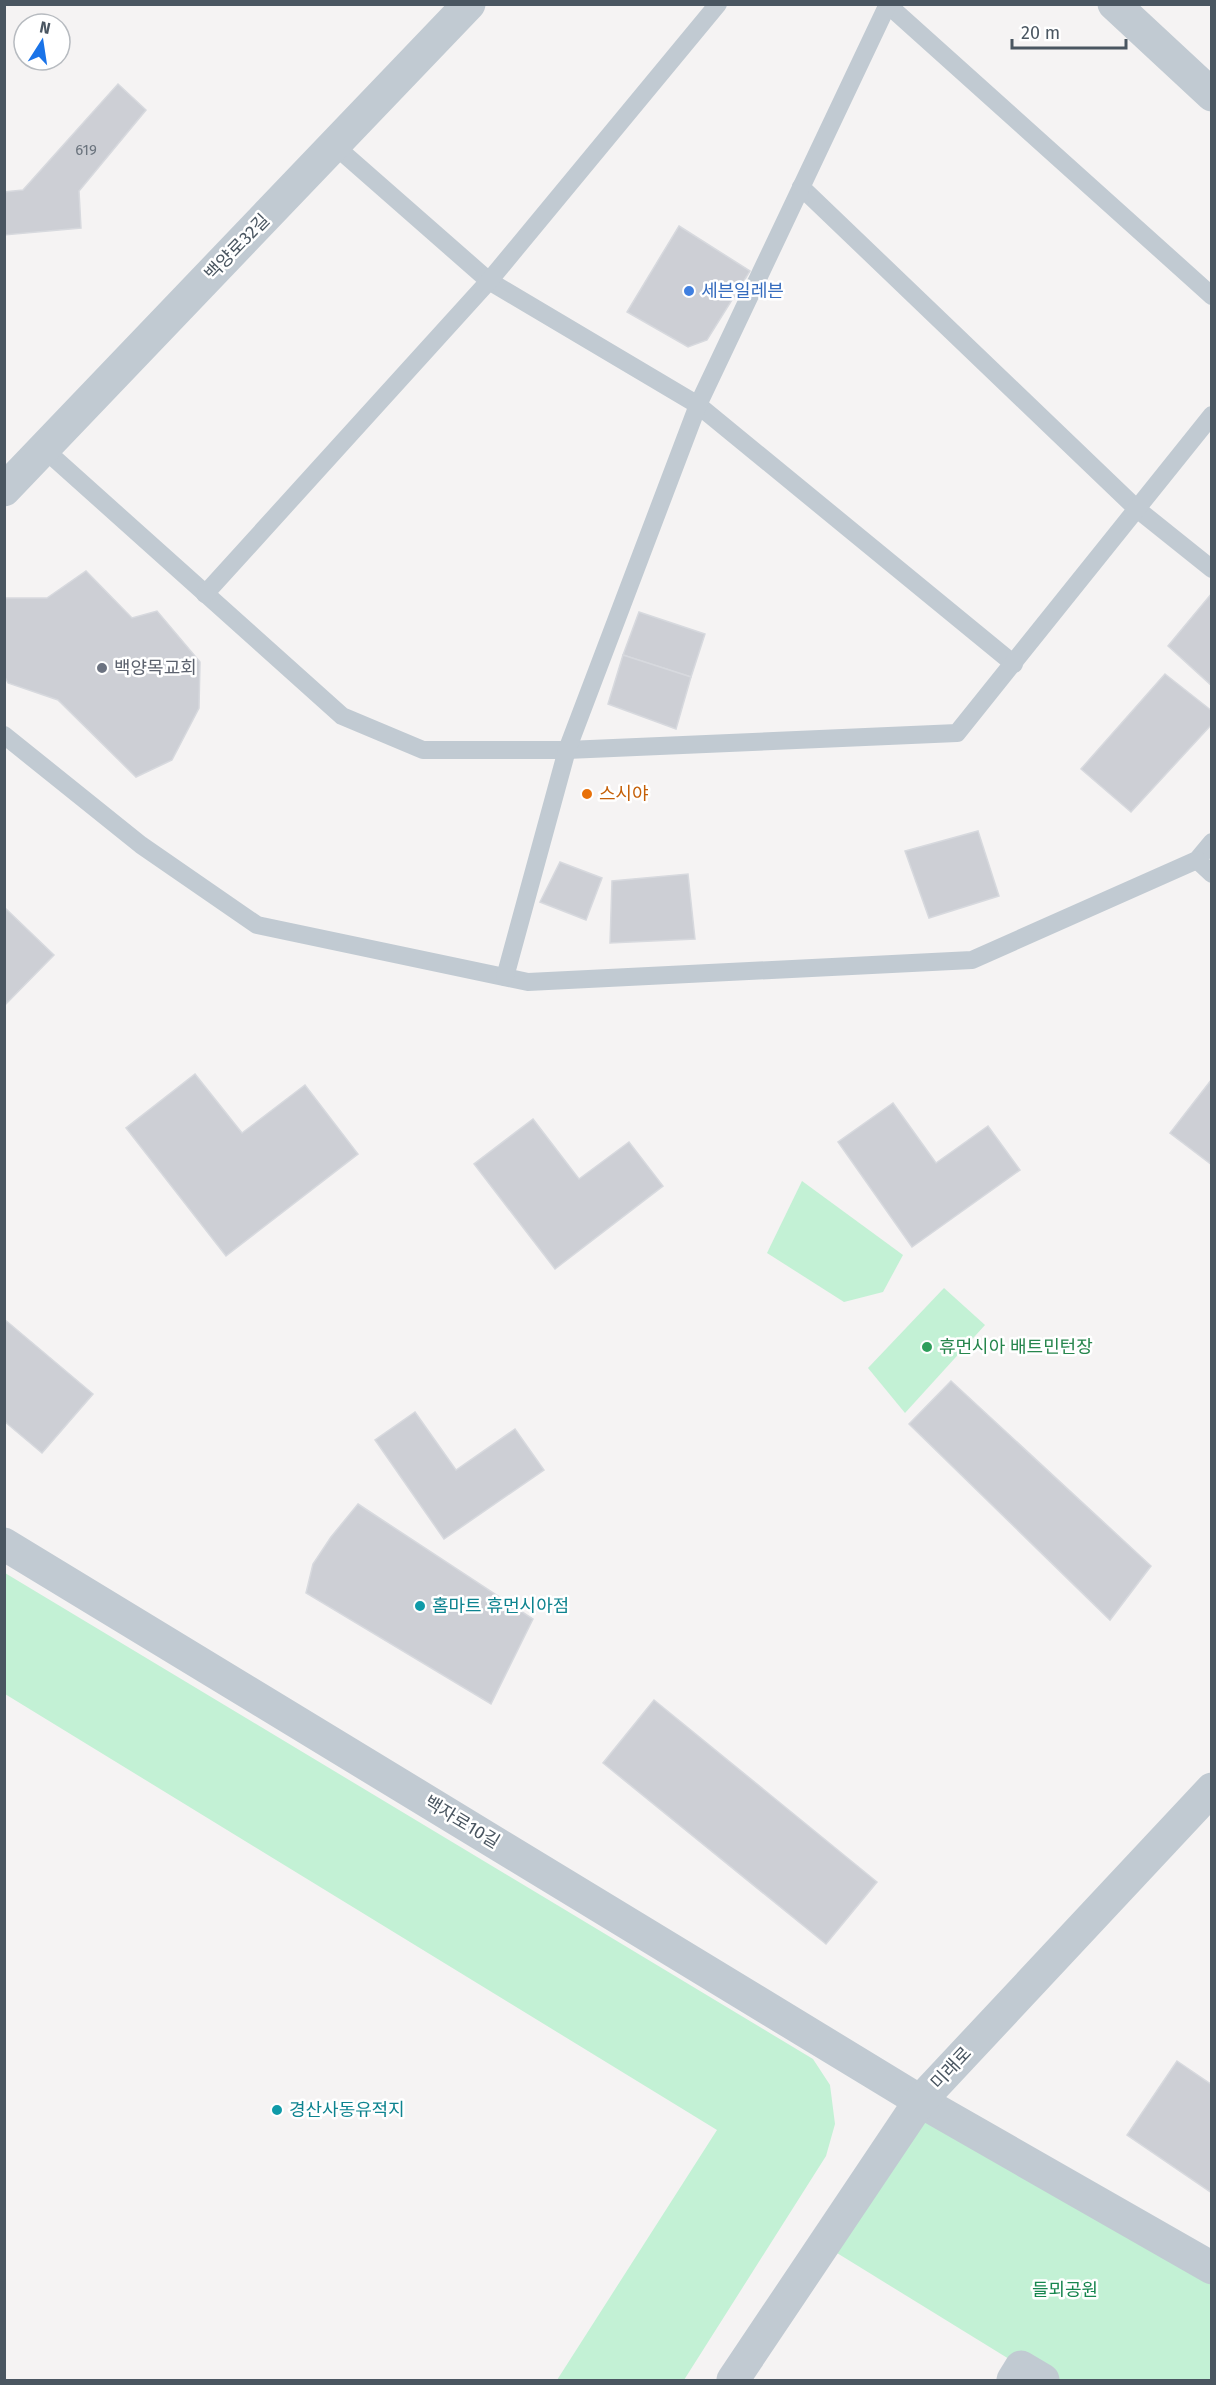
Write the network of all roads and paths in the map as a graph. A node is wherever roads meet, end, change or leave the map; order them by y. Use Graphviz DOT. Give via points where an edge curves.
graph roads {
  1 [pos="469,4"];
  2 [pos="718,4"];
  3 [pos="1114,4"];
  4 [pos="887,5"];
  5 [pos="1212,95"];
  6 [pos="334,146"];
  7 [pos="801,187"];
  8 [pos="489,281"];
  9 [pos="1212,296"];
  10 [pos="698,405"];
  11 [pos="1212,415"];
  12 [pos="44,449"];
  13 [pos="4,490"];
  14 [pos="1137,509"];
  15 [pos="1212,569"];
  16 [pos="206,594"];
  17 [pos="1014,664"];
  18 [pos="4,735"];
  19 [pos="567,750"];
  20 [pos="1212,842"];
  21 [pos="1197,860"];
  22 [pos="1212,874"];
  23 [pos="505,977"];
  24 [pos="4,1544"];
  25 [pos="1212,1789"];
  26 [pos="920,2101"];
  27 [pos="1212,2268"];
  28 [pos="734,2380"];
  29 [pos="1013,2380"];
  30 [pos="1043,2380"];
  1 -- 6 [label="street, 백양로32길"];
  2 -- 8 [label="lane"];
  3 -- 5 [label="street"];
  4 -- 7 [label="lane"];
  4 -- 9 [label="lane"];
  6 -- 8 [label="lane"];
  6 -- 12 [label="street, 백양로32길"];
  7 -- 10 [label="lane"];
  7 -- 14 [label="lane"];
  8 -- 10 [label="lane"];
  8 -- 16 [label="lane"];
  10 -- 17 [label="lane"];
  10 -- 19 [label="lane"];
  11 -- 14 [label="lane"];
  12 -- 13 [label="street, 백양로32길"];
  12 -- 16 [label="lane"];
  14 -- 15 [label="lane"];
  14 -- 17 [label="lane"];
  16 -- 19 [label="lane" via="342,716 423,750"];
  17 -- 19 [label="lane" via="957,733"];
  18 -- 23 [label="lane" via="141,845 257,925"];
  19 -- 23 [label="lane"];
  20 -- 21 [label="lane"];
  21 -- 22 [label="lane"];
  21 -- 23 [label="lane" via="972,960 528,982"];
  24 -- 26 [label="street, 백자로10길"];
  25 -- 26 [label="street, 미래로"];
  26 -- 27 [label="street, 백자로10길"];
  26 -- 28 [label="street, 미래로"];
  29 -- 30 [label="street" via="1021,2367"];
}
